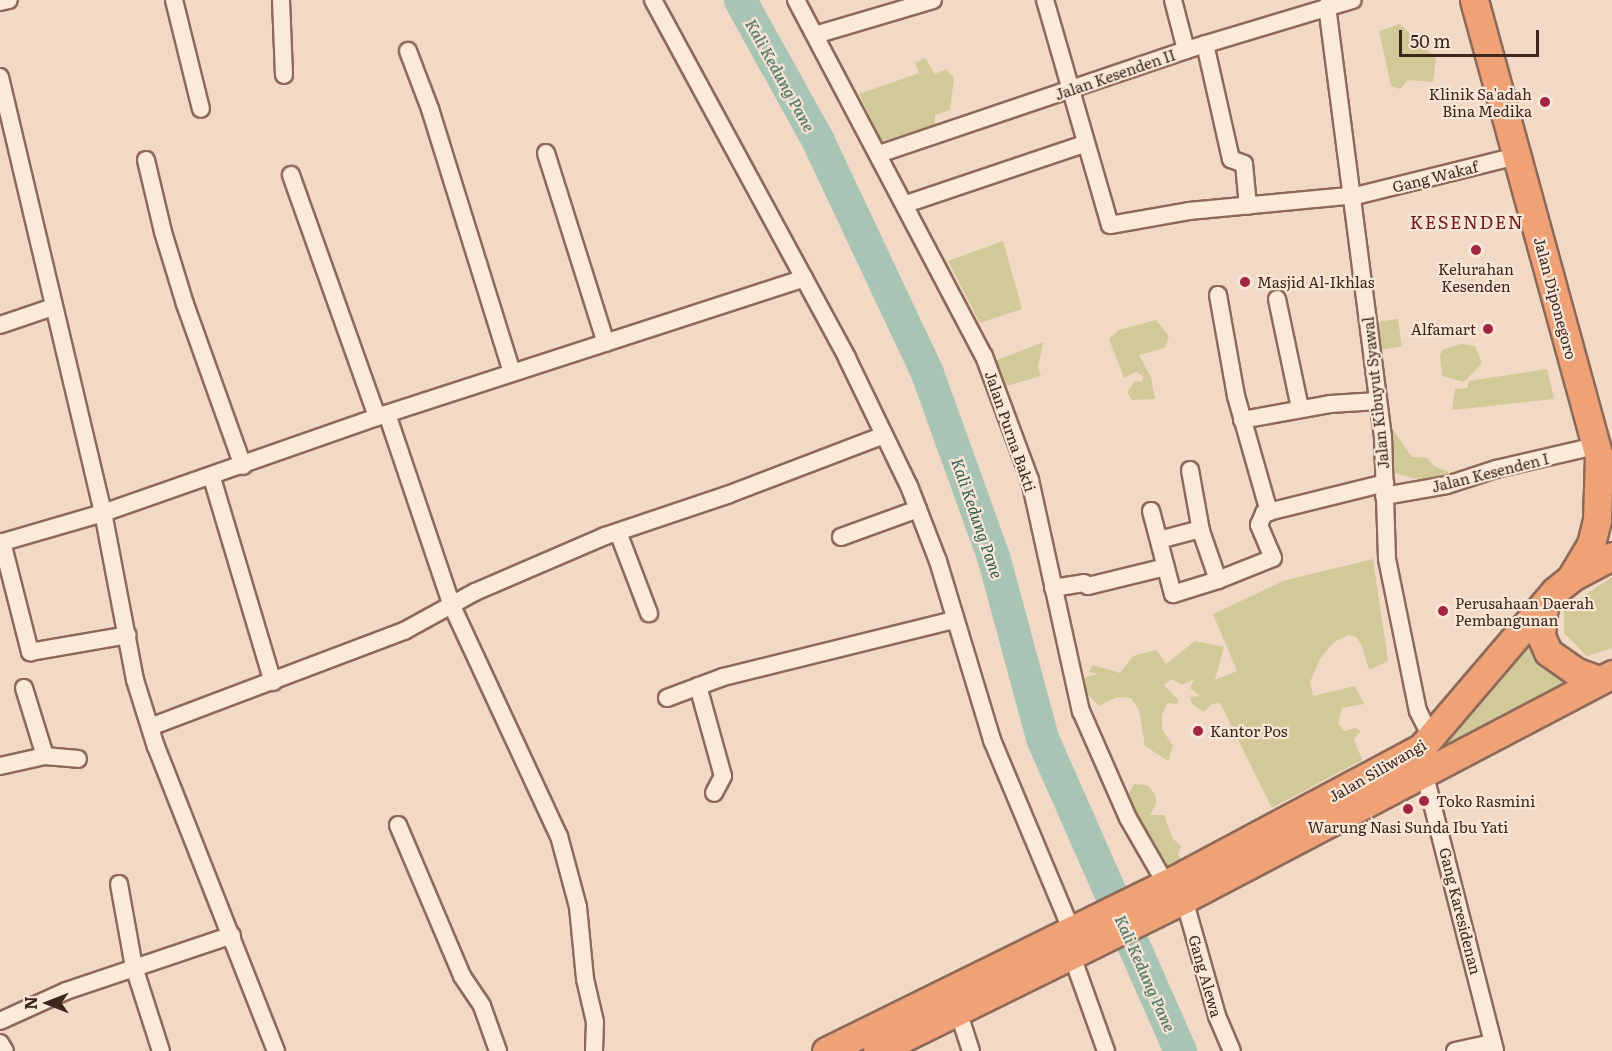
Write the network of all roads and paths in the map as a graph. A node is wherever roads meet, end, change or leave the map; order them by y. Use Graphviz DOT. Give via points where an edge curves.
graph roads {
  1 [pos="9,0"];
  2 [pos="174,0"];
  3 [pos="281,0"];
  4 [pos="653,0"];
  5 [pos="796,0"];
  6 [pos="933,0"];
  7 [pos="1045,0"];
  8 [pos="1173,0"];
  9 [pos="1353,0"];
  10 [pos="1474,0"];
  11 [pos="0,2"];
  12 [pos="1327,6"];
  13 [pos="815,35"];
  14 [pos="1205,44"];
  15 [pos="1185,50"];
  16 [pos="408,51"];
  17 [pos="284,75"];
  18 [pos="0,77"];
  19 [pos="1069,90"];
  20 [pos="201,109"];
  21 [pos="1084,144"];
  22 [pos="546,153"];
  23 [pos="879,154"];
  24 [pos="1516,156"];
  25 [pos="146,160"];
  26 [pos="291,176"];
  27 [pos="1353,194"];
  28 [pos="906,204"];
  29 [pos="1248,206"];
  30 [pos="804,278"];
  31 [pos="1218,295"];
  32 [pos="1277,299"];
  33 [pos="53,308"];
  34 [pos="0,325"];
  35 [pos="606,343"];
  36 [pos="512,374"];
  37 [pos="1378,401"];
  38 [pos="1300,408"];
  39 [pos="382,416"];
  40 [pos="1242,420"];
  41 [pos="884,435"];
  42 [pos="1602,461"];
  43 [pos="243,466"];
  44 [pos="1190,470"];
  45 [pos="212,478"];
  46 [pos="1384,489"];
  47 [pos="918,509"];
  48 [pos="1150,511"];
  49 [pos="1269,512"];
  50 [pos="103,513"];
  51 [pos="1201,530"];
  52 [pos="618,532"];
  53 [pos="841,537"];
  54 [pos="1159,540"];
  55 [pos="1,542"];
  56 [pos="1612,556"];
  57 [pos="1166,567"];
  58 [pos="1572,577"];
  59 [pos="1218,580"];
  60 [pos="1053,588"];
  61 [pos="1544,605"];
  62 [pos="452,606"];
  63 [pos="649,613"];
  64 [pos="954,620"];
  65 [pos="128,635"];
  66 [pos="1606,677"];
  67 [pos="273,682"];
  68 [pos="698,686"];
  69 [pos="24,688"];
  70 [pos="667,698"];
  71 [pos="150,727"];
  72 [pos="1432,739"];
  73 [pos="45,756"];
  74 [pos="78,759"];
  75 [pos="0,766"];
  76 [pos="1424,772"];
  77 [pos="714,794"];
  78 [pos="398,825"];
  79 [pos="119,884"];
  80 [pos="1169,895"];
  81 [pos="232,935"];
  82 [pos="1077,941"];
  83 [pos="134,967"];
  84 [pos="958,1011"];
  85 [pos="0,1021"];
  86 [pos="908,1024"];
  87 [pos="0,1043"];
  88 [pos="1494,1047"];
  89 [pos="4,1051"];
  90 [pos="161,1051"];
  91 [pos="276,1051"];
  92 [pos="498,1051"];
  93 [pos="594,1051"];
  94 [pos="826,1051"];
  95 [pos="877,1051"];
  96 [pos="971,1051"];
  97 [pos="1106,1051"];
  98 [pos="1232,1051"];
  99 [pos="1455,1051"];
  1 -- 11 [label="street"];
  2 -- 20 [label="street"];
  3 -- 17 [label="street"];
  4 -- 30 [label="street"];
  5 -- 13 [label="street, Jalan Purna Bakti"];
  6 -- 13 [label="street"];
  7 -- 19 [label="street"];
  8 -- 15 [label="street"];
  9 -- 12 [label="street, Jalan Kesenden II"];
  10 -- 24 [label="highway, Jalan Diponegoro"];
  12 -- 14 [label="street, Jalan Kesenden II"];
  12 -- 27 [label="street, Jalan Kibuyut Syawal" via="1341,130"];
  13 -- 23 [label="street, Jalan Purna Bakti"];
  14 -- 15 [label="street, Jalan Kesenden II"];
  14 -- 29 [label="street" via="1231,159 1244,164"];
  15 -- 19 [label="street, Jalan Kesenden II"];
  16 -- 36 [label="street" via="430,109"];
  18 -- 33 [label="street"];
  19 -- 21 [label="street"];
  19 -- 23 [label="street, Jalan Kesenden II"];
  21 -- 28 [label="street"];
  21 -- 29 [label="street, Gang Wakaf" via="1110,225 1159,215"];
  22 -- 35 [label="street"];
  23 -- 28 [label="street, Jalan Purna Bakti"];
  24 -- 27 [label="street, Gang Wakaf"];
  24 -- 42 [label="highway, Jalan Diponegoro"];
  25 -- 43 [label="street" via="179,284"];
  26 -- 39 [label="street"];
  27 -- 29 [label="street, Gang Wakaf"];
  27 -- 37 [label="street, Jalan Kibuyut Syawal" via="1357,253"];
  28 -- 60 [label="street, Jalan Purna Bakti" via="970,327 1002,400 1030,480"];
  30 -- 35 [label="street"];
  30 -- 41 [label="street"];
  31 -- 40 [label="street"];
  32 -- 38 [label="street"];
  33 -- 34 [label="street"];
  33 -- 50 [label="street"];
  35 -- 36 [label="street"];
  36 -- 39 [label="street"];
  37 -- 38 [label="street"];
  37 -- 46 [label="street, Jalan Kibuyut Syawal"];
  38 -- 40 [label="street"];
  39 -- 43 [label="street"];
  39 -- 62 [label="street"];
  40 -- 49 [label="street"];
  41 -- 47 [label="street"];
  41 -- 52 [label="street"];
  42 -- 46 [label="street, Jalan Kesenden I" via="1496,469 1447,485"];
  42 -- 58 [label="highway, Jalan Diponegoro" via="1591,544"];
  43 -- 45 [label="street"];
  44 -- 51 [label="street"];
  45 -- 50 [label="street"];
  45 -- 67 [label="street"];
  46 -- 49 [label="street, Jalan Kesenden I"];
  46 -- 72 [label="street, Jalan Kibuyut Syawal" via="1387,559 1418,711"];
  47 -- 53 [label="street"];
  47 -- 64 [label="street"];
  48 -- 54 [label="street"];
  49 -- 59 [label="street" via="1259,520 1273,558"];
  50 -- 55 [label="street"];
  50 -- 65 [label="street"];
  51 -- 54 [label="street"];
  51 -- 59 [label="street"];
  52 -- 62 [label="street" via="475,592"];
  52 -- 63 [label="street"];
  54 -- 57 [label="street"];
  55 -- 65 [label="street" via="30,652"];
  56 -- 58 [label="highway, Jalan Siliwangi"];
  57 -- 59 [label="street" via="1173,594"];
  57 -- 60 [label="street" via="1088,586 1084,583"];
  58 -- 61 [label="highway, Jalan Siliwangi"];
  60 -- 80 [label="street, Jalan Purna Bakti" via="1081,711 1128,818"];
  61 -- 66 [label="highway" via="1541,636 1548,652 1569,668"];
  61 -- 72 [label="highway, Jalan Siliwangi"];
  62 -- 67 [label="street" via="404,631"];
  62 -- 93 [label="street" via="565,855 574,883 585,979 595,1022"];
  64 -- 68 [label="street"];
  64 -- 82 [label="street" via="992,740"];
  65 -- 71 [label="street" via="135,680"];
  66 -- 76 [label="highway, Jalan Siliwangi"];
  67 -- 71 [label="street"];
  68 -- 70 [label="street"];
  68 -- 77 [label="street" via="723,776"];
  69 -- 73 [label="street"];
  71 -- 81 [label="street"];
  72 -- 80 [label="highway, Jalan Siliwangi"];
  73 -- 74 [label="street"];
  73 -- 75 [label="street"];
  76 -- 80 [label="highway, Jalan Siliwangi"];
  76 -- 88 [label="street, Gang Karesidenan"];
  78 -- 92 [label="street" via="462,976 482,1006"];
  79 -- 83 [label="street"];
  80 -- 82 [label="highway"];
  80 -- 98 [label="street, Gang Alewa"];
  81 -- 83 [label="street"];
  81 -- 91 [label="street"];
  82 -- 84 [label="highway"];
  82 -- 86 [label="highway"];
  82 -- 97 [label="street"];
  83 -- 85 [label="street"];
  83 -- 90 [label="street"];
  84 -- 86 [label="highway"];
  84 -- 96 [label="street"];
  86 -- 94 [label="highway"];
  86 -- 95 [label="highway"];
  87 -- 89 [label="street"];
  88 -- 99 [label="street"];
}
